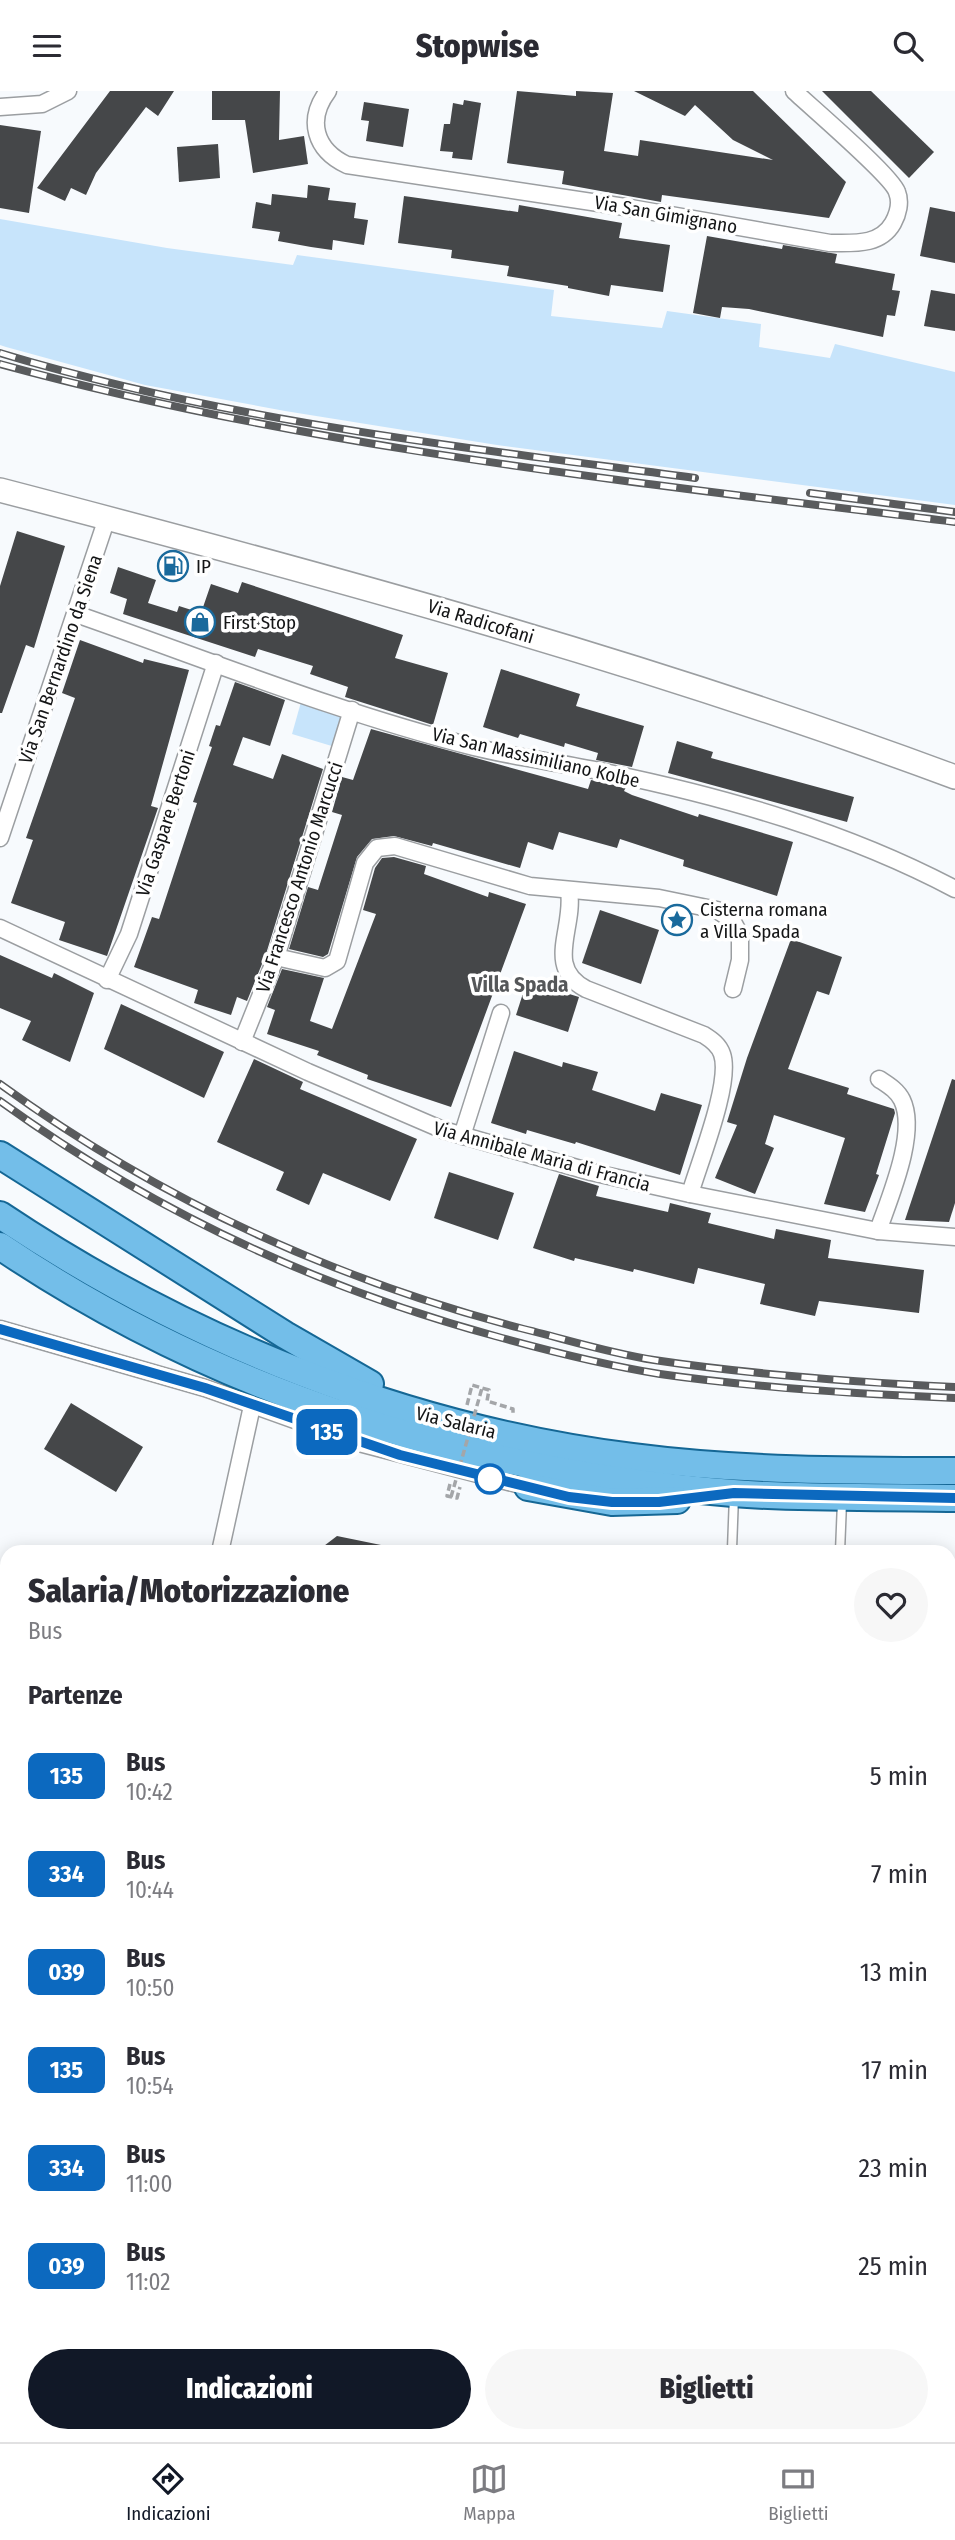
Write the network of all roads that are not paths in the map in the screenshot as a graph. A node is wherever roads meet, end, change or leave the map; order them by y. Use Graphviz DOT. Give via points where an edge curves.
graph roads {
  1 [pos="68,91"];
  2 [pos="328,91"];
  3 [pos="794,91"];
  4 [pos="0,107"];
  5 [pos="0,490"];
  6 [pos="107,518"];
  7 [pos="76,614"];
  8 [pos="216,663"];
  9 [pos="352,710"];
  10 [pos="955,777"];
  11 [pos="0,838"];
  12 [pos="955,889"];
  13 [pos="569,891"];
  14 [pos="0,928"];
  15 [pos="276,957"];
  16 [pos="107,980"];
  17 [pos="733,989"];
  18 [pos="500,1013"];
  19 [pos="242,1042"];
  20 [pos="879,1079"];
  21 [pos="462,1136"];
  22 [pos="0,1155"];
  23 [pos="690,1194"];
  24 [pos="0,1215"];
  25 [pos="878,1231"];
  26 [pos="955,1237"];
  27 [pos="0,1246"];
  28 [pos="0,1329"];
  29 [pos="252,1406"];
  30 [pos="427,1415"];
  31 [pos="955,1471"];
  32 [pos="528,1487"];
  33 [pos="734,1493"];
  34 [pos="842,1496"];
  35 [pos="955,1497"];
  36 [pos="222,1545"];
  37 [pos="732,1545"];
  38 [pos="840,1545"];
  1 -- 4 [label="street" via="42,104"];
  2 -- 3 [label="street, Via San Gimignano" via="314,128 325,151 347,165 611,204 830,243 878,238 898,212 895,186"];
  5 -- 6 [label="street, Via Radicofani"];
  6 -- 7 [label="street, Via San Bernardino da Siena"];
  6 -- 10 [label="street, Via Radicofani" via="390,593 597,656"];
  7 -- 8 [label="street, Via San Massimiliano Kolbe"];
  7 -- 11 [label="street, Via San Bernardino da Siena"];
  8 -- 9 [label="street, Via San Massimiliano Kolbe"];
  8 -- 16 [label="street, Via Gaspare Bertoni" via="129,934"];
  9 -- 12 [label="street, Via San Massimiliano Kolbe" via="475,747 610,773 801,823 874,849"];
  9 -- 15 [label="street, Via Francesco Antonio Marcucci"];
  13 -- 15 [label="street" via="522,884 386,845 365,863 337,961 325,968"];
  13 -- 17 [label="street" via="659,898 706,906 727,915 741,943"];
  13 -- 23 [label="street" via="563,964 570,980 704,1035 722,1053 724,1077"];
  14 -- 16 [label="street, Via Annibale Maria di Francia"];
  15 -- 19 [label="street, Via Francesco Antonio Marcucci"];
  16 -- 19 [label="street, Via Annibale Maria di Francia"];
  18 -- 21 [label="street"];
  19 -- 21 [label="street, Via Annibale Maria di Francia" via="403,1115"];
  20 -- 25 [label="street" via="901,1098 907,1125"];
  21 -- 23 [label="street, Via Annibale Maria di Francia"];
  22 -- 30 [label="main road" via="330,1363"];
  23 -- 25 [label="street, Via Annibale Maria di Francia"];
  24 -- 30 [label="main road, Via Salaria" via="95,1275 205,1332 358,1394"];
  25 -- 26 [label="street, Via Annibale Maria di Francia"];
  27 -- 33 [label="main road, Via Salaria" via="142,1329 254,1381 348,1417 501,1460 623,1482"];
  28 -- 29 [label="street"];
  29 -- 32 [label="street" via="383,1450"];
  29 -- 36 [label="street"];
  30 -- 31 [label="main road, Via Salaria" via="532,1440 655,1460 746,1468"];
  32 -- 33 [label="main road" via="612,1502"];
  33 -- 34 [label="main road, Via Salaria"];
  33 -- 37 [label="lane"];
  34 -- 35 [label="main road, Via Salaria"];
  34 -- 38 [label="lane"];
}
